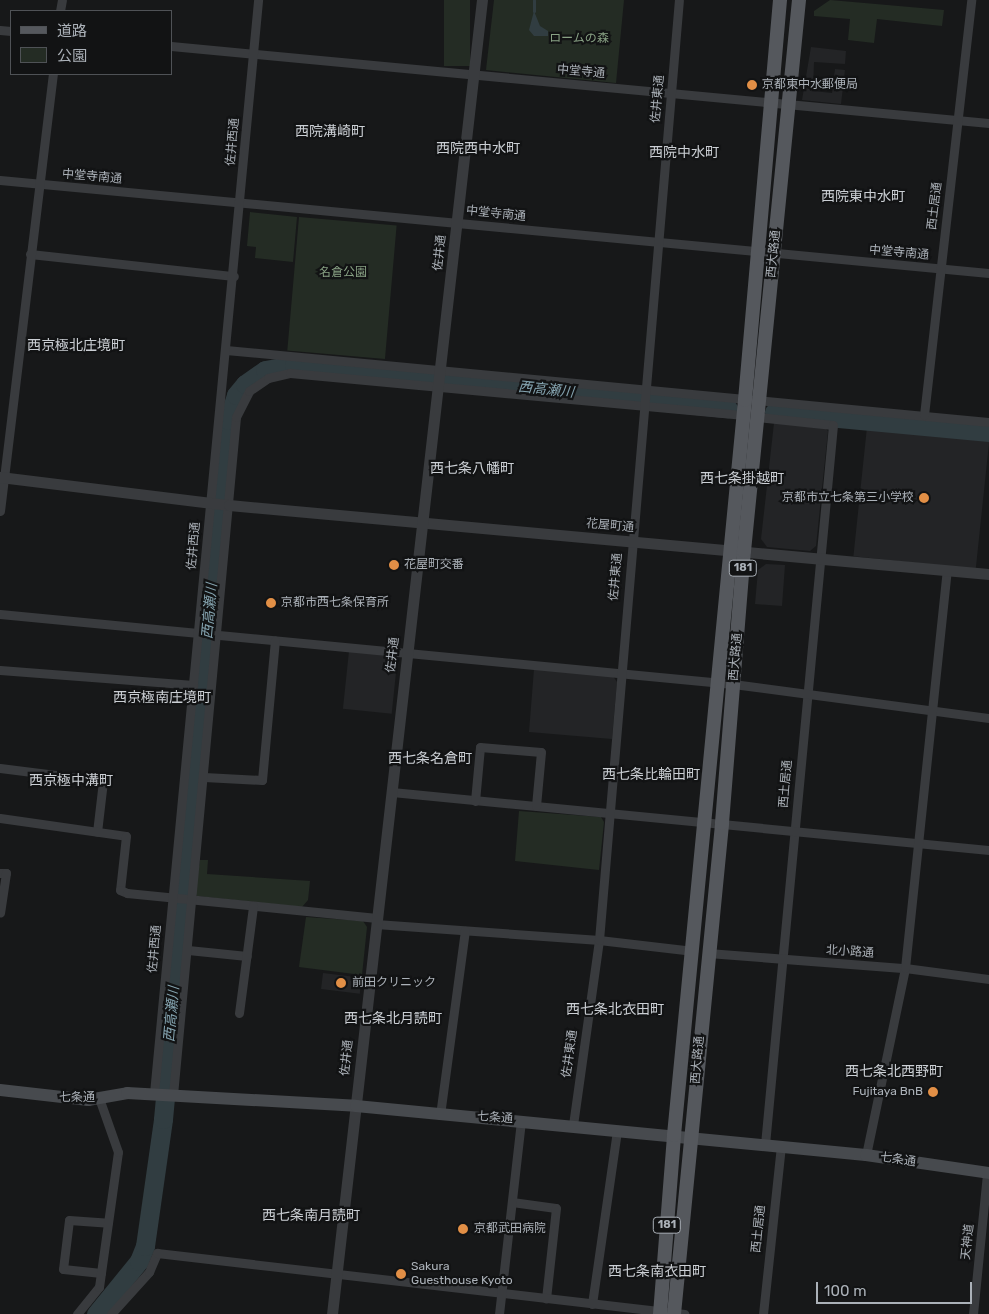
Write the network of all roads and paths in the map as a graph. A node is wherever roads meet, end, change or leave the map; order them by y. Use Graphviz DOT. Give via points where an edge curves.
graph roads {
  1 [pos="258,0"];
  2 [pos="482,0"];
  3 [pos="679,0"];
  4 [pos="780,0"];
  5 [pos="799,0"];
  6 [pos="971,0"];
  7 [pos="172,46"];
  8 [pos="253,54"];
  9 [pos="474,74"];
  10 [pos="53,75"];
  11 [pos="671,93"];
  12 [pos="771,101"];
  13 [pos="788,103"];
  14 [pos="958,120"];
  15 [pos="989,123"];
  16 [pos="0,180"];
  17 [pos="40,184"];
  18 [pos="240,203"];
  19 [pos="456,223"];
  20 [pos="659,243"];
  21 [pos="758,253"];
  22 [pos="30,254"];
  23 [pos="774,255"];
  24 [pos="940,269"];
  25 [pos="989,273"];
  26 [pos="234,276"];
  27 [pos="226,350"];
  28 [pos="440,373"];
  29 [pos="438,387"];
  30 [pos="646,390"];
  31 [pos="752,400"];
  32 [pos="645,406"];
  33 [pos="924,415"];
  34 [pos="751,416"];
  35 [pos="989,422"];
  36 [pos="2,478"];
  37 [pos="212,503"];
  38 [pos="228,505"];
  39 [pos="0,511"];
  40 [pos="423,522"];
  41 [pos="632,542"];
  42 [pos="729,550"];
  43 [pos="744,551"];
  44 [pos="819,558"];
  45 [pos="947,570"];
  46 [pos="989,574"];
  47 [pos="0,614"];
  48 [pos="198,632"];
  49 [pos="216,634"];
  50 [pos="275,641"];
  51 [pos="408,654"];
  52 [pos="0,670"];
  53 [pos="620,674"];
  54 [pos="718,683"];
  55 [pos="733,684"];
  56 [pos="193,685"];
  57 [pos="806,693"];
  58 [pos="931,710"];
  59 [pos="989,718"];
  60 [pos="0,768"];
  61 [pos="204,777"];
  62 [pos="392,792"];
  63 [pos="476,800"];
  64 [pos="536,806"];
  65 [pos="608,814"];
  66 [pos="0,818"];
  67 [pos="704,822"];
  68 [pos="722,823"];
  69 [pos="794,831"];
  70 [pos="97,832"];
  71 [pos="917,843"];
  72 [pos="989,850"];
  73 [pos="0,872"];
  74 [pos="172,898"];
  75 [pos="192,900"];
  76 [pos="253,906"];
  77 [pos="0,913"];
  78 [pos="377,921"];
  79 [pos="465,930"];
  80 [pos="599,940"];
  81 [pos="188,950"];
  82 [pos="693,951"];
  83 [pos="708,953"];
  84 [pos="247,956"];
  85 [pos="782,959"];
  86 [pos="905,968"];
  87 [pos="989,979"];
  88 [pos="240,1013"];
  89 [pos="0,1090"];
  90 [pos="156,1093"];
  91 [pos="173,1095"];
  92 [pos="99,1098"];
  93 [pos="356,1106"];
  94 [pos="440,1115"];
  95 [pos="522,1120"];
  96 [pos="573,1125"];
  97 [pos="617,1130"];
  98 [pos="674,1136"];
  99 [pos="691,1137"];
  100 [pos="765,1145"];
  101 [pos="781,1146"];
  102 [pos="866,1155"];
  103 [pos="988,1173"];
  104 [pos="512,1202"];
  105 [pos="108,1223"];
  106 [pos="101,1273"];
  107 [pos="336,1274"];
  108 [pos="501,1293"];
  109 [pos="546,1298"];
  110 [pos="592,1304"];
  111 [pos="671,1313"];
  112 [pos="77,1314"];
  113 [pos="111,1314"];
  114 [pos="332,1314"];
  115 [pos="499,1314"];
  116 [pos="763,1314"];
  117 [pos="973,1314"];
  1 -- 8 [label="street, 佐井西通"];
  2 -- 9 [label="street, 佐井通"];
  3 -- 11 [label="street, 佐井東通"];
  4 -- 12 [label="main road, 西大路通 / 181"];
  5 -- 13 [label="main road, 西大路通 / 181"];
  6 -- 14 [label="street, 西土居通"];
  7 -- 8 [label="street, 中堂寺通"];
  8 -- 9 [label="street, 中堂寺通"];
  8 -- 18 [label="street, 佐井西通"];
  9 -- 11 [label="street, 中堂寺通"];
  9 -- 19 [label="street, 佐井通"];
  10 -- 17 [label="street"];
  11 -- 12 [label="street, 中堂寺通"];
  11 -- 20 [label="street, 佐井東通"];
  12 -- 13 [label="street, 中堂寺通"];
  12 -- 21 [label="main road, 西大路通 / 181"];
  13 -- 14 [label="street, 中堂寺通"];
  13 -- 23 [label="main road, 西大路通 / 181"];
  14 -- 15 [label="street, 中堂寺通"];
  14 -- 24 [label="street, 西土居通"];
  16 -- 17 [label="street, 中堂寺南通"];
  17 -- 18 [label="street, 中堂寺南通"];
  17 -- 22 [label="street"];
  18 -- 19 [label="street, 中堂寺南通"];
  18 -- 26 [label="street, 佐井西通"];
  19 -- 20 [label="street, 中堂寺南通"];
  19 -- 28 [label="street, 佐井通"];
  20 -- 21 [label="street, 中堂寺南通"];
  20 -- 30 [label="street, 佐井東通"];
  21 -- 23 [label="street, 中堂寺南通"];
  21 -- 31 [label="main road, 西大路通 / 181"];
  22 -- 26 [label="street"];
  22 -- 36 [label="street"];
  23 -- 24 [label="street, 中堂寺南通"];
  23 -- 31 [label="main road, 西大路通 / 181"];
  24 -- 25 [label="street, 中堂寺南通"];
  24 -- 33 [label="street, 西土居通"];
  26 -- 27 [label="street, 佐井西通"];
  27 -- 28 [label="street"];
  27 -- 37 [label="street, 佐井西通"];
  28 -- 29 [label="street, 佐井通"];
  28 -- 30 [label="street"];
  29 -- 32 [label="street"];
  29 -- 38 [label="street" via="290,373 268,378 249,391 239,408"];
  29 -- 40 [label="street, 佐井通"];
  30 -- 31 [label="street"];
  30 -- 32 [label="street, 佐井東通"];
  31 -- 33 [label="street"];
  31 -- 34 [label="main road, 西大路通 / 181"];
  32 -- 34 [label="street"];
  32 -- 41 [label="street, 佐井東通"];
  33 -- 35 [label="street"];
  34 -- 42 [label="main road, 西大路通 / 181"];
  34 -- 43 [label="main road, 西大路通 / 181"];
  34 -- 44 [label="street, 西土居通" via="832,425"];
  36 -- 37 [label="street, 花屋町通"];
  36 -- 39 [label="street"];
  37 -- 38 [label="street, 花屋町通"];
  37 -- 48 [label="street, 佐井西通"];
  38 -- 40 [label="street, 花屋町通"];
  38 -- 49 [label="street"];
  40 -- 41 [label="street, 花屋町通"];
  40 -- 51 [label="street, 佐井通"];
  41 -- 42 [label="street, 花屋町通"];
  41 -- 53 [label="street, 佐井東通"];
  42 -- 43 [label="street, 花屋町通"];
  42 -- 54 [label="main road, 西大路通 / 181"];
  43 -- 44 [label="street, 花屋町通"];
  43 -- 55 [label="main road, 西大路通 / 181"];
  44 -- 45 [label="street, 花屋町通"];
  44 -- 57 [label="street, 西土居通"];
  45 -- 46 [label="street, 花屋町通"];
  45 -- 58 [label="street"];
  47 -- 48 [label="street"];
  48 -- 49 [label="street"];
  48 -- 56 [label="street, 佐井西通"];
  49 -- 50 [label="street"];
  49 -- 61 [label="street"];
  50 -- 51 [label="street"];
  50 -- 61 [label="street" via="262,780"];
  51 -- 53 [label="street"];
  51 -- 62 [label="street, 佐井通"];
  52 -- 56 [label="street"];
  53 -- 54 [label="street"];
  53 -- 65 [label="street, 佐井東通"];
  54 -- 55 [label="street"];
  54 -- 67 [label="main road, 西大路通 / 181"];
  55 -- 57 [label="street"];
  55 -- 68 [label="main road, 西大路通 / 181"];
  56 -- 74 [label="street, 佐井西通"];
  57 -- 58 [label="street"];
  57 -- 69 [label="street, 西土居通"];
  58 -- 59 [label="street"];
  58 -- 71 [label="street"];
  60 -- 70 [label="street" via="103,781"];
  61 -- 75 [label="street"];
  62 -- 63 [label="street"];
  62 -- 78 [label="street, 佐井通"];
  63 -- 64 [label="street"];
  63 -- 64 [label="street" via="480,747 541,752"];
  64 -- 65 [label="street"];
  65 -- 67 [label="street"];
  65 -- 80 [label="street, 佐井東通"];
  66 -- 70 [label="street"];
  67 -- 68 [label="street"];
  67 -- 82 [label="main road, 西大路通 / 181"];
  68 -- 69 [label="street"];
  68 -- 83 [label="main road, 西大路通 / 181"];
  69 -- 71 [label="street"];
  69 -- 85 [label="street, 西土居通"];
  70 -- 74 [label="street" via="126,836 120,890"];
  71 -- 72 [label="street"];
  71 -- 86 [label="street"];
  73 -- 77 [label="street" via="6,874"];
  74 -- 75 [label="street"];
  74 -- 90 [label="street, 佐井西通"];
  75 -- 76 [label="street"];
  75 -- 81 [label="street"];
  76 -- 78 [label="street"];
  76 -- 84 [label="street"];
  78 -- 79 [label="street"];
  78 -- 93 [label="street, 佐井通"];
  79 -- 80 [label="street"];
  79 -- 94 [label="street"];
  80 -- 82 [label="street"];
  80 -- 96 [label="street, 佐井東通"];
  81 -- 84 [label="street"];
  81 -- 91 [label="street"];
  82 -- 98 [label="main road, 西大路通 / 181"];
  83 -- 85 [label="street, 北小路通"];
  83 -- 99 [label="main road, 西大路通 / 181"];
  84 -- 88 [label="street"];
  85 -- 86 [label="street, 北小路通"];
  85 -- 100 [label="street, 西土居通"];
  86 -- 87 [label="street, 北小路通"];
  86 -- 102 [label="street"];
  89 -- 92 [label="main road, 七条通" via="59,1099"];
  90 -- 91 [label="main road, 七条通"];
  90 -- 92 [label="main road, 七条通" via="127,1093"];
  91 -- 93 [label="main road, 七条通"];
  92 -- 105 [label="street" via="118,1152"];
  93 -- 94 [label="main road, 七条通"];
  93 -- 107 [label="street, 佐井通"];
  94 -- 95 [label="main road, 七条通"];
  95 -- 96 [label="main road, 七条通"];
  95 -- 104 [label="street"];
  96 -- 97 [label="main road, 七条通"];
  97 -- 98 [label="main road, 七条通"];
  97 -- 110 [label="street"];
  98 -- 99 [label="main road, 七条通"];
  98 -- 111 [label="main road, 西大路通 / 181"];
  99 -- 100 [label="main road, 七条通"];
  99 -- 111 [label="main road, 西大路通 / 181"];
  100 -- 101 [label="main road, 七条通"];
  101 -- 102 [label="main road, 七条通"];
  101 -- 116 [label="street, 西土居通"];
  102 -- 103 [label="main road, 七条通"];
  103 -- 117 [label="street, 天神道"];
  104 -- 108 [label="street"];
  104 -- 109 [label="street" via="556,1208"];
  105 -- 106 [label="street"];
  105 -- 106 [label="street" via="68,1220 63,1269"];
  106 -- 112 [label="street" via="99,1287"];
  107 -- 108 [label="street"];
  107 -- 113 [label="street" via="157,1253 149,1272"];
  107 -- 114 [label="street, 佐井通"];
  108 -- 109 [label="street"];
  108 -- 115 [label="street"];
  109 -- 110 [label="street"];
  110 -- 111 [label="street"];
}
